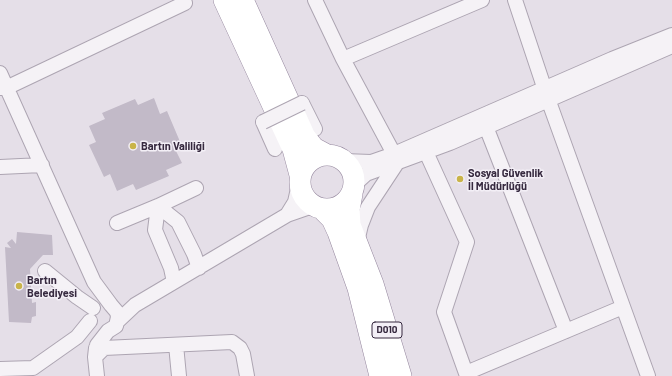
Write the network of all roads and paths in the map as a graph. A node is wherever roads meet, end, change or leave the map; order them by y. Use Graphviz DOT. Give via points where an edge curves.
graph roads {
  1 [pos="224,0"];
  2 [pos="243,0"];
  3 [pos="315,0"];
  4 [pos="482,0"];
  5 [pos="516,0"];
  6 [pos="185,3"];
  7 [pos="672,35"];
  8 [pos="672,46"];
  9 [pos="343,59"];
  10 [pos="0,73"];
  11 [pos="3,88"];
  12 [pos="547,94"];
  13 [pos="484,122"];
  14 [pos="315,129"];
  15 [pos="275,149"];
  16 [pos="426,152"];
  17 [pos="336,158"];
  18 [pos="396,159"];
  19 [pos="42,165"];
  20 [pos="0,167"];
  21 [pos="300,180"];
  22 [pos="196,188"];
  23 [pos="353,189"];
  24 [pos="158,206"];
  25 [pos="318,208"];
  26 [pos="287,215"];
  27 [pos="117,223"];
  28 [pos="357,243"];
  29 [pos="199,268"];
  30 [pos="45,271"];
  31 [pos="174,282"];
  32 [pos="624,307"];
  33 [pos="109,324"];
  34 [pos="566,331"];
  35 [pos="72,340"];
  36 [pos="176,345"];
  37 [pos="96,351"];
  38 [pos="0,369"];
  39 [pos="33,372"];
  40 [pos="380,374"];
  41 [pos="467,374"];
  42 [pos="97,376"];
  43 [pos="179,376"];
  44 [pos="246,376"];
  45 [pos="401,376"];
  46 [pos="648,376"];
  1 -- 21 [label="highway" via="293,149"];
  2 -- 17 [label="highway" via="305,137 314,148"];
  3 -- 9 [label="street"];
  4 -- 9 [label="street"];
  5 -- 12 [label="street"];
  6 -- 11 [label="street"];
  7 -- 12 [label="street"];
  8 -- 12 [label="street"];
  9 -- 18 [label="street"];
  10 -- 11 [label="street"];
  11 -- 19 [label="street"];
  12 -- 13 [label="street"];
  12 -- 32 [label="street"];
  13 -- 16 [label="street" via="450,143"];
  13 -- 18 [label="street"];
  13 -- 34 [label="street"];
  14 -- 15 [label="street, bridge" via="302,103 263,122"];
  16 -- 18 [label="street"];
  16 -- 41 [label="street" via="468,242 444,312"];
  17 -- 18 [label="street" via="371,162"];
  17 -- 21 [label="highway" via="318,156 310,160 304,167"];
  17 -- 23 [label="highway" via="350,168"];
  18 -- 23 [label="street" via="366,174"];
  18 -- 28 [label="street" via="368,207"];
  19 -- 20 [label="street"];
  19 -- 33 [label="street" via="94,282"];
  21 -- 25 [label="highway" via="301,193 306,201"];
  21 -- 26 [label="street" via="295,202"];
  22 -- 24 [label="street"];
  23 -- 25 [label="highway" via="347,201 340,207 331,210"];
  23 -- 28 [label="highway" via="349,210 350,225"];
  24 -- 27 [label="street"];
  24 -- 29 [label="street" via="178,222"];
  24 -- 31 [label="street" via="155,230"];
  25 -- 26 [label="street"];
  25 -- 40 [label="highway" via="332,219 346,253 358,288"];
  26 -- 29 [label="street"];
  28 -- 45 [label="highway, D010" via="373,284"];
  29 -- 31 [label="street"];
  30 -- 33 [label="street"];
  31 -- 33 [label="street"];
  32 -- 34 [label="street"];
  32 -- 46 [label="street"];
  33 -- 35 [label="street"];
  33 -- 36 [label="street"];
  33 -- 37 [label="street"];
  33 -- 37 [label="street" via="104,348"];
  34 -- 41 [label="street"];
  35 -- 37 [label="street"];
  35 -- 39 [label="street"];
  36 -- 43 [label="street"];
  36 -- 44 [label="street" via="232,342 243,354"];
  37 -- 42 [label="street"];
  38 -- 39 [label="street"];
}
